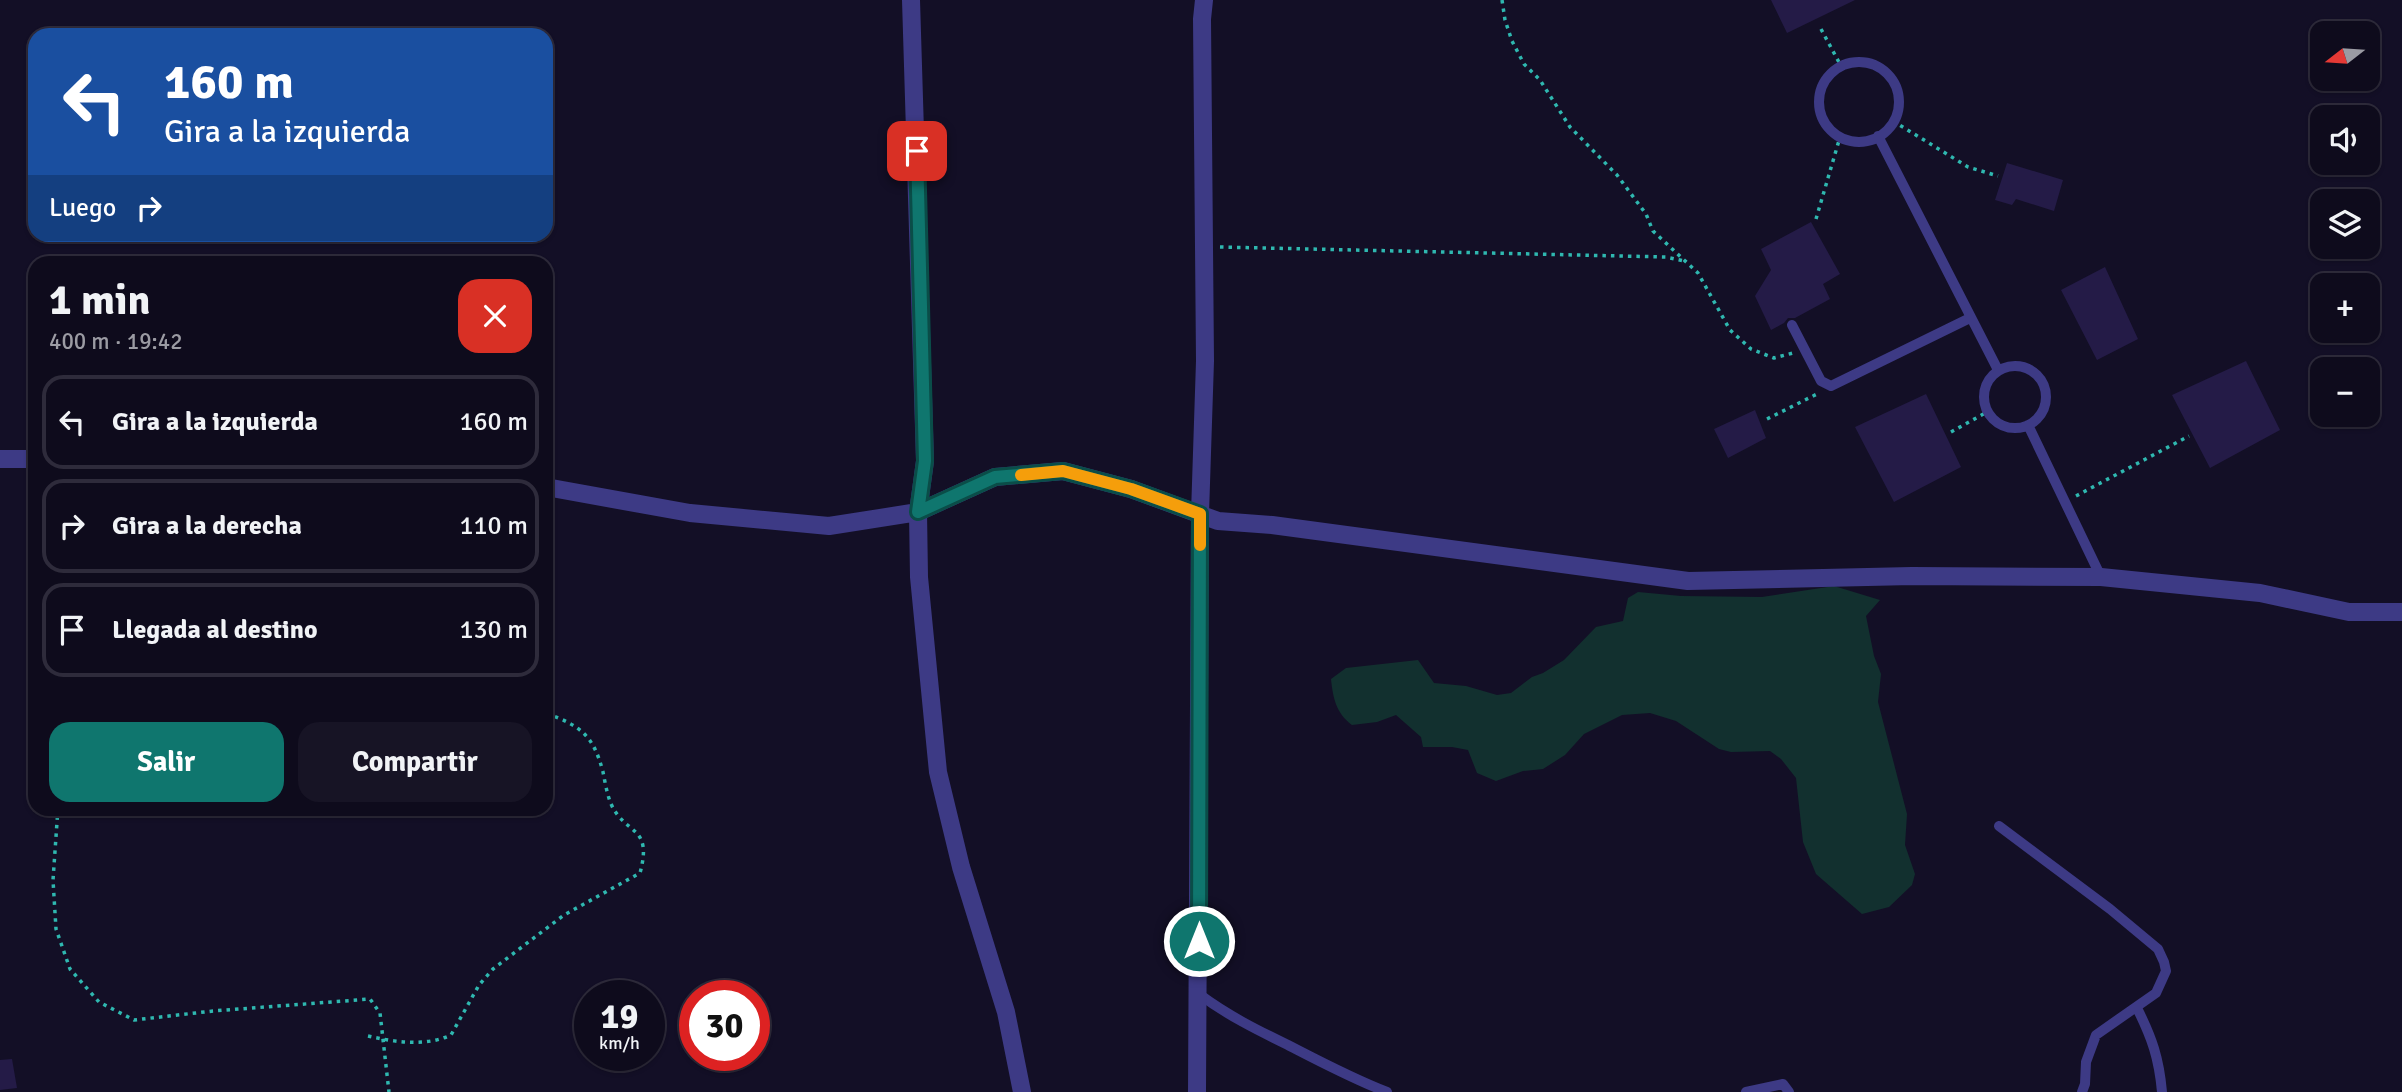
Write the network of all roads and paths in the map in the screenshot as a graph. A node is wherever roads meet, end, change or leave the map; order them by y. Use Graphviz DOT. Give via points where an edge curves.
graph roads {
  1 [pos="911,0"];
  2 [pos="1204,0"];
  3 [pos="1502,0"];
  4 [pos="1821,29"];
  5 [pos="1841,66"];
  6 [pos="1893,121"];
  7 [pos="1878,136"];
  8 [pos="1840,137"];
  9 [pos="1998,176"];
  10 [pos="1816,219"];
  11 [pos="1204,249"];
  12 [pos="1688,262"];
  13 [pos="1970,318"];
  14 [pos="1792,326"];
  15 [pos="1804,348"];
  16 [pos="1998,370"];
  17 [pos="1831,386"];
  18 [pos="1987,412"];
  19 [pos="1767,419"];
  20 [pos="2028,425"];
  21 [pos="1951,432"];
  22 [pos="2189,436"];
  23 [pos="0,458"];
  24 [pos="28,459"];
  25 [pos="553,488"];
  26 [pos="2065,502"];
  27 [pos="918,512"];
  28 [pos="1200,514"];
  29 [pos="2101,578"];
  30 [pos="2402,612"];
  31 [pos="553,716"];
  32 [pos="57,816"];
  33 [pos="1999,826"];
  34 [pos="1199,994"];
  35 [pos="2137,1008"];
  36 [pos="368,1036"];
  37 [pos="383,1039"];
  38 [pos="388,1092"];
  39 [pos="1022,1092"];
  40 [pos="1197,1092"];
  41 [pos="1387,1092"];
  42 [pos="1746,1092"];
  43 [pos="1789,1092"];
  44 [pos="2082,1092"];
  45 [pos="2162,1092"];
  1 -- 27 [label="street" via="925,461"];
  2 -- 11 [label="street"];
  3 -- 12 [label="path" via="1512,41 1524,64 1570,127 1617,175 1653,231"];
  4 -- 5 [label="path"];
  5 -- 6 [label="lane" via="1866,62 1889,76 1898,100"];
  5 -- 8 [label="lane" via="1828,76 1819,98 1824,121"];
  6 -- 7 [label="lane"];
  6 -- 9 [label="path" via="1968,167"];
  7 -- 8 [label="lane" via="1855,142"];
  7 -- 13 [label="lane"];
  8 -- 10 [label="path"];
  11 -- 12 [label="path" via="1618,255"];
  11 -- 28 [label="street"];
  12 -- 15 [label="path" via="1730,330 1751,349 1774,358"];
  13 -- 16 [label="lane"];
  13 -- 17 [label="lane"];
  14 -- 15 [label="lane"];
  15 -- 17 [label="lane" via="1821,381"];
  16 -- 18 [label="lane" via="1986,385"];
  16 -- 20 [label="lane" via="2008,366 2027,369 2042,382 2042,411"];
  17 -- 19 [label="path"];
  18 -- 20 [label="lane" via="2010,428"];
  18 -- 21 [label="path"];
  20 -- 26 [label="lane"];
  22 -- 26 [label="path"];
  23 -- 24 [label="street"];
  25 -- 27 [label="street" via="690,513 829,526"];
  26 -- 29 [label="lane"];
  27 -- 28 [label="street" via="995,477 1063,471"];
  27 -- 39 [label="street" via="923,636 938,772 961,867 1006,1012"];
  28 -- 29 [label="street" via="1218,521 1688,581"];
  28 -- 34 [label="street"];
  29 -- 30 [label="street" via="2260,593 2349,612"];
  31 -- 37 [label="path" via="573,723 589,738 610,802 640,835 644,853 640,873 564,915 493,969 452,1035 428,1042"];
  32 -- 37 [label="path" via="53,880 56,929 70,969 99,1002 134,1020 370,999 380,1013"];
  33 -- 35 [label="lane" via="2158,949 2166,971 2157,993"];
  34 -- 40 [label="street"];
  34 -- 41 [label="lane" via="1252,1028"];
  35 -- 44 [label="lane" via="2096,1035"];
  35 -- 45 [label="lane" via="2159,1060"];
  36 -- 37 [label="path"];
  37 -- 38 [label="path"];
  42 -- 43 [label="lane" via="1783,1084"];
}
